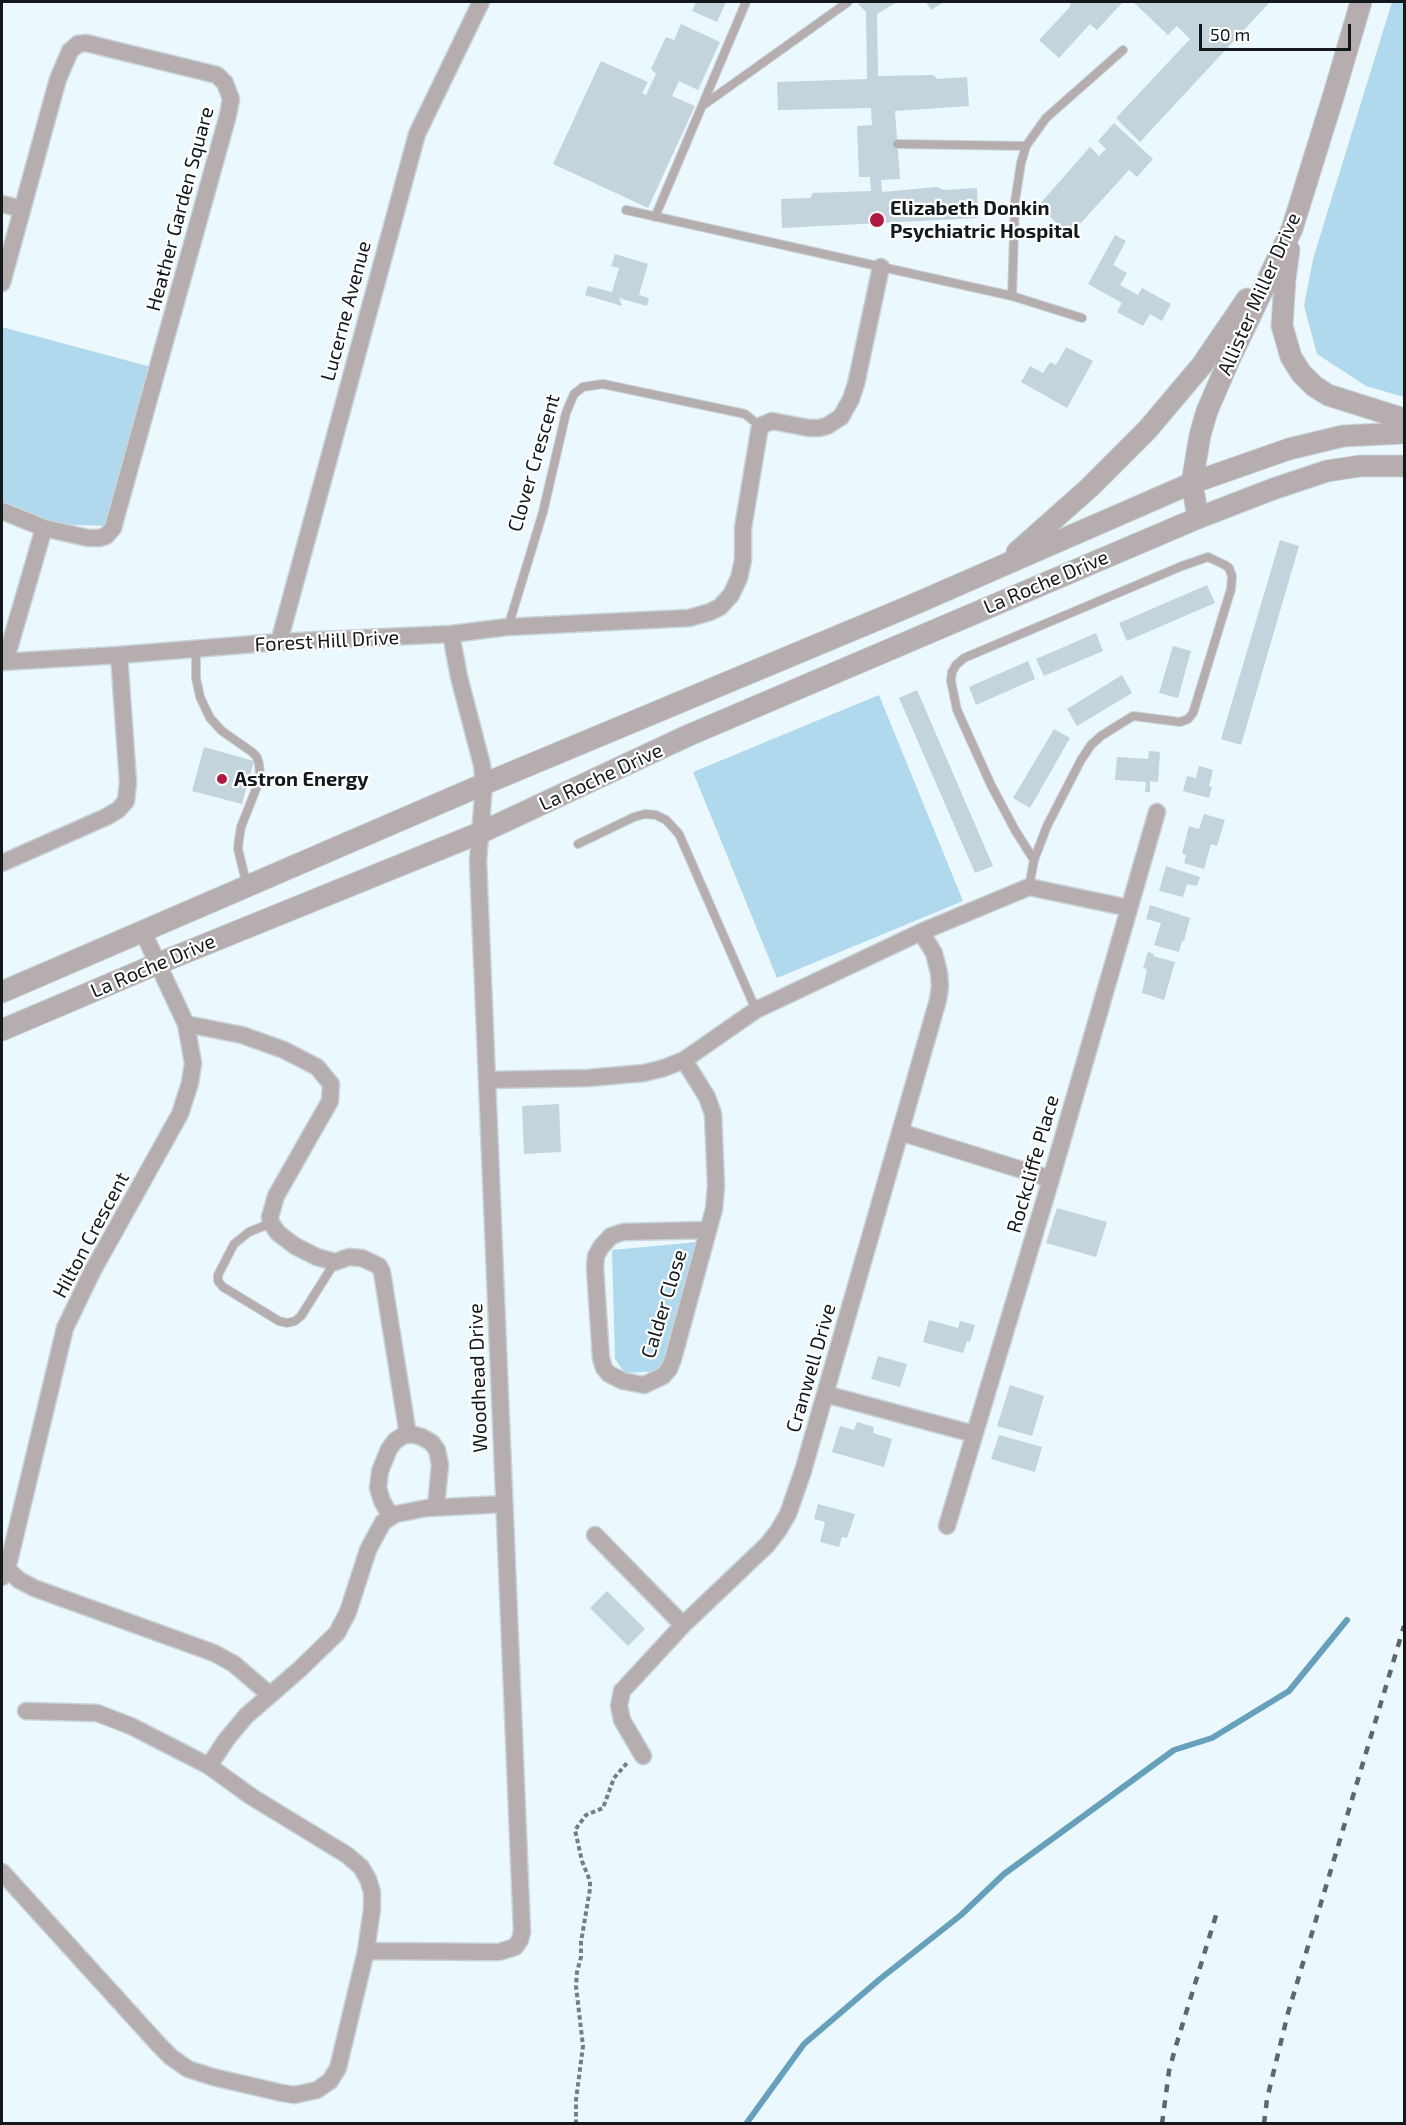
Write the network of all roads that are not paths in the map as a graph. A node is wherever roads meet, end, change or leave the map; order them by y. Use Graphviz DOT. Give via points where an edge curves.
graph roads {
  1 [pos="481,2"];
  2 [pos="746,2"];
  3 [pos="848,2"];
  4 [pos="1361,2"];
  5 [pos="1123,50"];
  6 [pos="704,104"];
  7 [pos="897,144"];
  8 [pos="1026,146"];
  9 [pos="2,204"];
  10 [pos="22,209"];
  11 [pos="626,210"];
  12 [pos="655,217"];
  13 [pos="1289,234"];
  14 [pos="880,267"];
  15 [pos="2,283"];
  16 [pos="1012,296"];
  17 [pos="1082,318"];
  18 [pos="1404,419"];
  19 [pos="760,426"];
  20 [pos="1404,433"];
  21 [pos="1404,466"];
  22 [pos="1192,483"];
  23 [pos="2,511"];
  24 [pos="1198,519"];
  25 [pos="44,528"];
  26 [pos="1003,564"];
  27 [pos="507,627"];
  28 [pos="451,634"];
  29 [pos="279,642"];
  30 [pos="196,649"];
  31 [pos="119,656"];
  32 [pos="3,662"];
  33 [pos="484,784"];
  34 [pos="1157,812"];
  35 [pos="482,832"];
  36 [pos="578,844"];
  37 [pos="1034,860"];
  38 [pos="2,862"];
  39 [pos="248,887"];
  40 [pos="1029,887"];
  41 [pos="1129,908"];
  42 [pos="143,932"];
  43 [pos="921,932"];
  44 [pos="157,964"];
  45 [pos="2,992"];
  46 [pos="756,1010"];
  47 [pos="186,1024"];
  48 [pos="2,1030"];
  49 [pos="684,1060"];
  50 [pos="486,1080"];
  51 [pos="900,1132"];
  52 [pos="1051,1179"];
  53 [pos="271,1223"];
  54 [pos="708,1230"];
  55 [pos="335,1262"];
  56 [pos="825,1394"];
  57 [pos="974,1434"];
  58 [pos="408,1435"];
  59 [pos="504,1504"];
  60 [pos="436,1507"];
  61 [pos="391,1517"];
  62 [pos="947,1526"];
  63 [pos="595,1535"];
  64 [pos="4,1573"];
  65 [pos="683,1625"];
  66 [pos="270,1695"];
  67 [pos="26,1711"];
  68 [pos="641,1752"];
  69 [pos="209,1766"];
  70 [pos="2,1872"];
  71 [pos="366,1951"];
  1 -- 29 [label="street, Lucerne Avenue" via="417,134"];
  2 -- 6 [label="lane"];
  3 -- 6 [label="lane"];
  4 -- 13 [label="street, Allister Miller Drive"];
  5 -- 8 [label="lane" via="1046,118"];
  6 -- 12 [label="lane"];
  7 -- 8 [label="lane"];
  8 -- 16 [label="lane" via="1015,201"];
  9 -- 10 [label="street"];
  10 -- 15 [label="street, Heather Garden Square"];
  10 -- 25 [label="street, Heather Garden Square" via="58,79 70,51 78,44 217,75 225,83 231,99 228,115 113,528 99,538"];
  11 -- 12 [label="lane"];
  12 -- 14 [label="lane"];
  13 -- 18 [label="street" via="1282,326 1291,357 1301,373 1328,395"];
  13 -- 22 [label="street, Allister Miller Drive" via="1207,411"];
  13 -- 26 [label="street" via="1202,365 1148,429 1089,489"];
  14 -- 16 [label="lane"];
  14 -- 19 [label="street" via="851,399 841,417 827,426 809,428 772,421"];
  16 -- 17 [label="lane"];
  19 -- 27 [label="street" via="743,528 743,560 739,578 720,607 689,618"];
  19 -- 27 [label="lane, Clover Crescent" via="744,414 603,384 582,387 574,394 566,413 543,512"];
  20 -- 22 [label="street" via="1343,436"];
  21 -- 24 [label="street" via="1327,471"];
  22 -- 24 [label="street, Allister Miller Drive"];
  22 -- 26 [label="street, La Roche Drive"];
  23 -- 25 [label="street, Heather Garden Square"];
  24 -- 35 [label="street, La Roche Drive" via="687,736"];
  25 -- 32 [label="street"];
  26 -- 33 [label="street, La Roche Drive"];
  27 -- 28 [label="street"];
  28 -- 29 [label="street, Forest Hill Drive"];
  28 -- 33 [label="street"];
  29 -- 30 [label="street, Forest Hill Drive"];
  30 -- 31 [label="street, Forest Hill Drive"];
  30 -- 39 [label="lane" via="196,678 210,718 252,752 259,764 260,774 241,827 238,849"];
  31 -- 32 [label="street, Forest Hill Drive"];
  31 -- 38 [label="street" via="126,801 106,817"];
  33 -- 35 [label="street"];
  33 -- 39 [label="street, La Roche Drive"];
  34 -- 41 [label="street, Rockcliffe Place"];
  35 -- 44 [label="street, La Roche Drive"];
  35 -- 50 [label="street, Woodhead Drive" via="478,861"];
  36 -- 46 [label="lane" via="645,814 666,820 679,834"];
  37 -- 37 [label="lane" via="1015,830 957,710 951,681 956,665 964,658 1190,563 1208,557 1225,565 1232,576 1231,589 1193,713 1180,722 1133,716 1101,736 1081,760"];
  37 -- 40 [label="lane"];
  39 -- 42 [label="street, La Roche Drive"];
  40 -- 41 [label="street"];
  40 -- 43 [label="street"];
  41 -- 52 [label="street, Rockcliffe Place"];
  42 -- 44 [label="street, Hilton Crescent"];
  42 -- 45 [label="street, La Roche Drive"];
  43 -- 46 [label="street"];
  43 -- 51 [label="street, Cranwell Drive" via="934,953 940,987"];
  44 -- 47 [label="street, Hilton Crescent"];
  44 -- 48 [label="street, La Roche Drive"];
  46 -- 49 [label="street"];
  47 -- 53 [label="street" via="242,1035 284,1050 316,1067 331,1083 330,1101 276,1196"];
  47 -- 64 [label="street, Hilton Crescent" via="193,1063 180,1114 65,1328"];
  49 -- 50 [label="street" via="644,1073"];
  49 -- 54 [label="street, Calder Close" via="713,1114 716,1186"];
  50 -- 59 [label="street, Woodhead Drive"];
  51 -- 52 [label="street"];
  51 -- 56 [label="street, Cranwell Drive"];
  52 -- 57 [label="street, Rockcliffe Place"];
  53 -- 55 [label="street" via="295,1246"];
  53 -- 55 [label="lane" via="249,1232 234,1244 218,1275 223,1287 287,1323 301,1316"];
  54 -- 54 [label="street, Calder Close" via="623,1232 611,1236 601,1247 595,1268 601,1358 609,1374 644,1385 669,1369"];
  55 -- 58 [label="street" via="362,1258 379,1266 382,1272"];
  56 -- 57 [label="street"];
  56 -- 65 [label="street, Cranwell Drive" via="788,1514 778,1532"];
  57 -- 62 [label="street, Rockcliffe Place"];
  58 -- 60 [label="street" via="422,1437 437,1450 440,1465"];
  58 -- 61 [label="street" via="395,1441 380,1471 378,1488"];
  59 -- 60 [label="street"];
  59 -- 71 [label="street, Woodhead Drive" via="520,1940 515,1947 493,1953"];
  60 -- 61 [label="street"];
  61 -- 66 [label="street" via="375,1534 337,1633"];
  63 -- 65 [label="street"];
  64 -- 66 [label="street" via="34,1588 214,1653 234,1664"];
  65 -- 68 [label="street, Cranwell Drive" via="622,1691 622,1720"];
  66 -- 69 [label="street" via="246,1716"];
  67 -- 69 [label="street" via="97,1713"];
  69 -- 71 [label="street" via="361,1867 372,1892"];
  70 -- 71 [label="street" via="171,2057 188,2069 282,2093 317,2090 330,2081 338,2068"];
}
